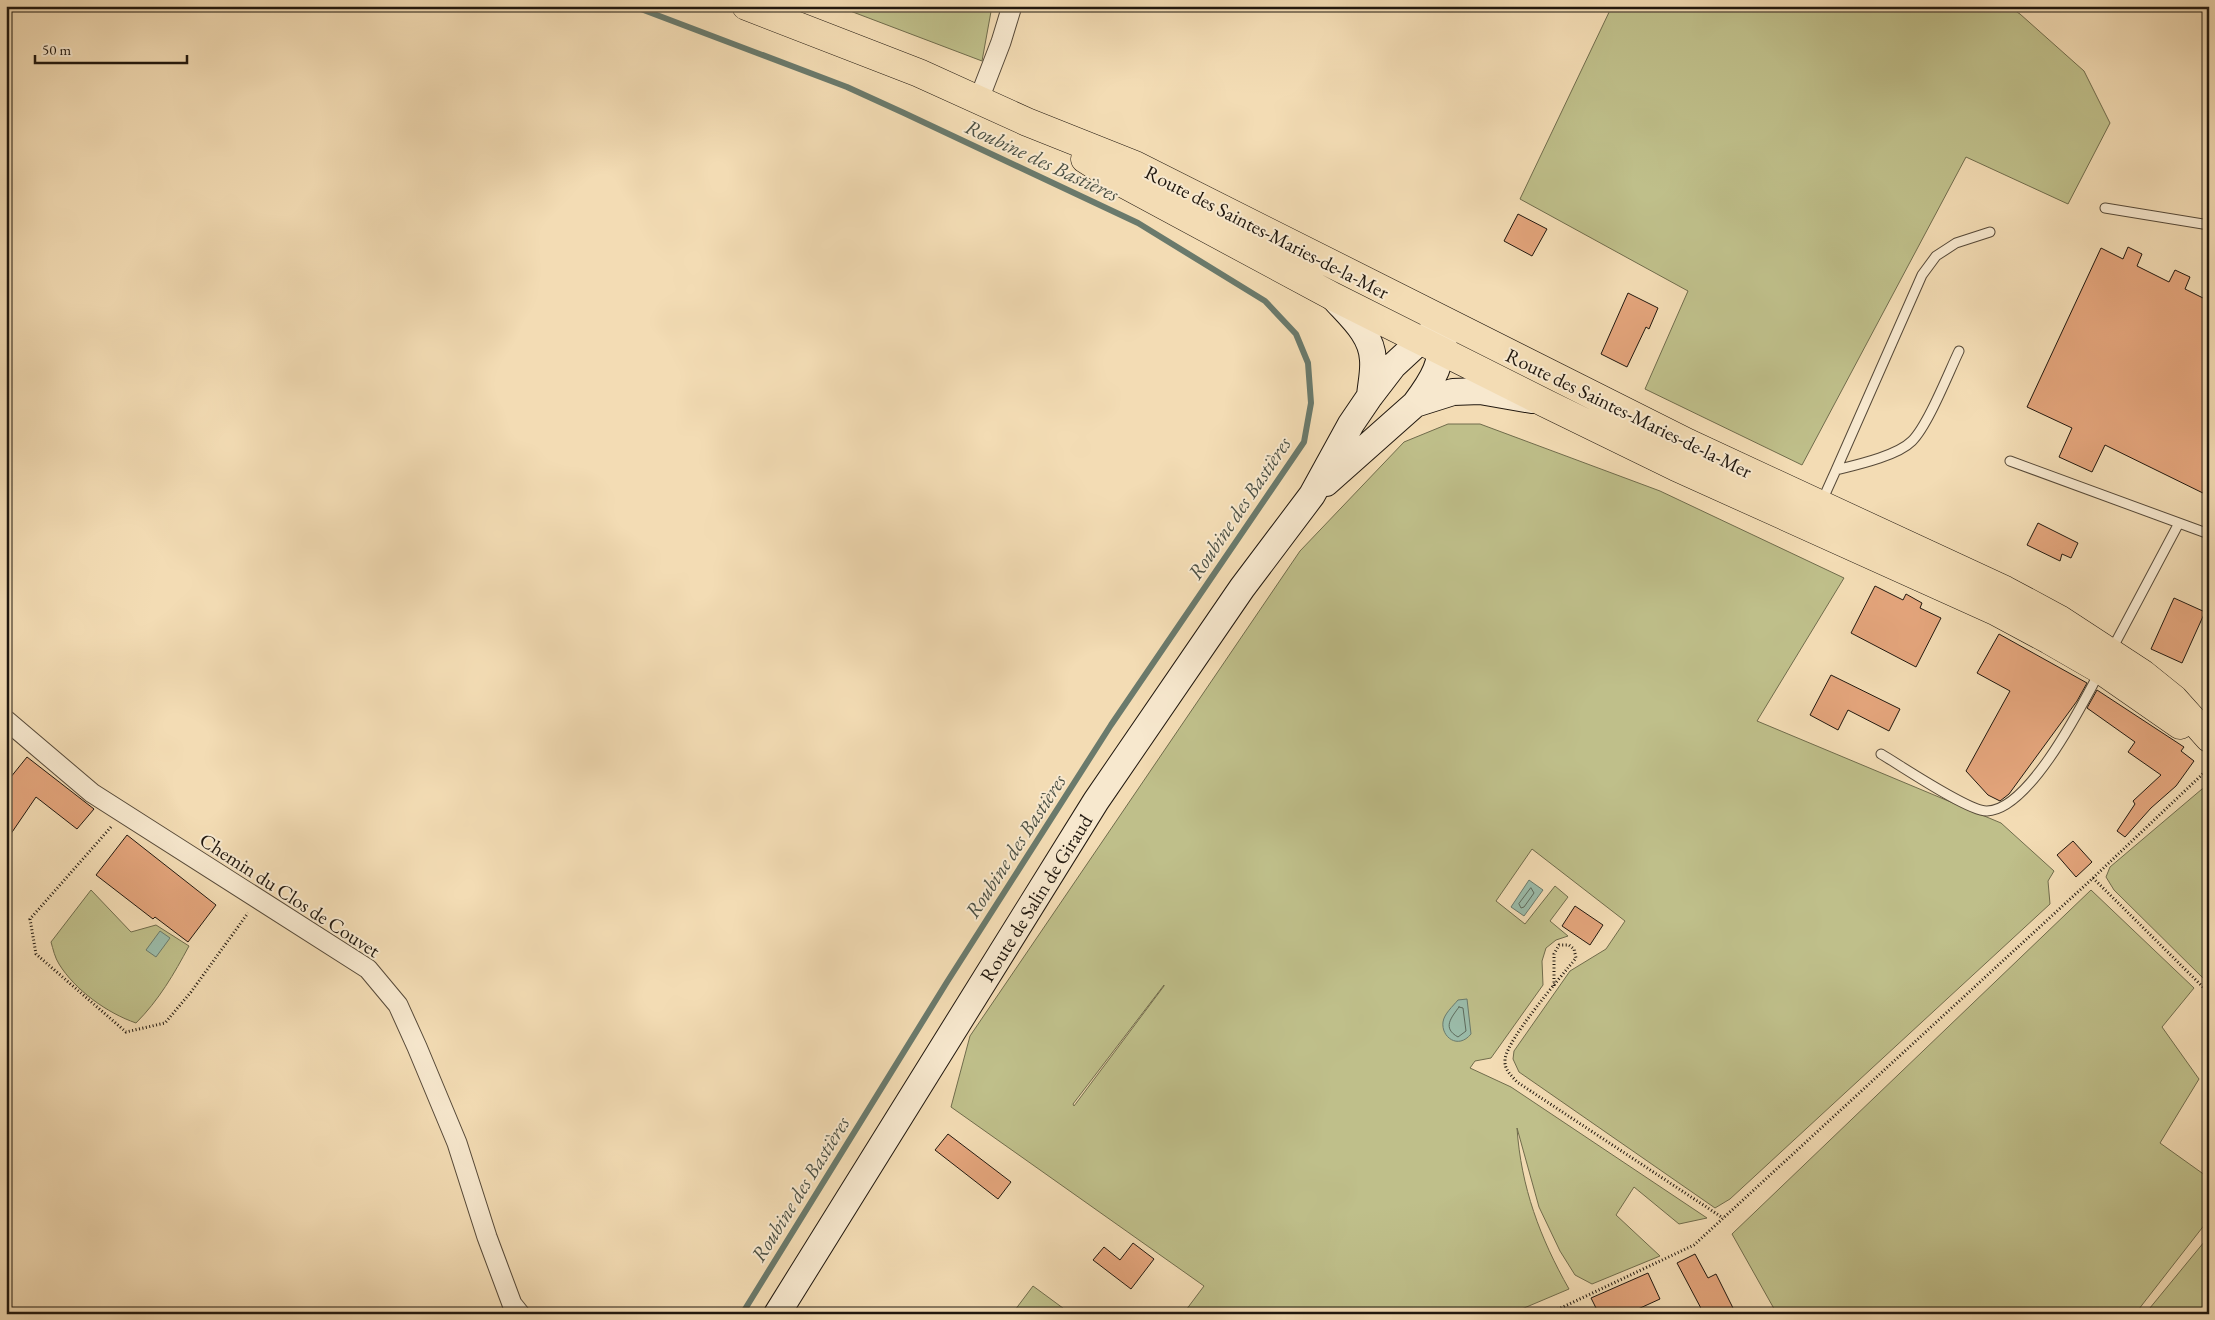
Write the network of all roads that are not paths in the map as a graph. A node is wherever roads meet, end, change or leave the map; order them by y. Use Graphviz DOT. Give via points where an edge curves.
graph roads {
  1 [pos="746,6"];
  2 [pos="1012,6"];
  3 [pos="979,99"];
  4 [pos="1027,122"];
  5 [pos="2105,208"];
  6 [pos="2209,225"];
  7 [pos="1990,232"];
  8 [pos="1334,297"];
  9 [pos="1446,322"];
  10 [pos="1431,346"];
  11 [pos="1959,351"];
  12 [pos="1551,391"];
  13 [pos="1370,396"];
  14 [pos="1415,404"];
  15 [pos="2010,461"];
  16 [pos="1836,470"];
  17 [pos="1312,495"];
  18 [pos="1815,516"];
  19 [pos="2179,523"];
  20 [pos="2209,534"];
  21 [pos="2106,661"];
  22 [pos="6,720"];
  23 [pos="2209,738"];
  24 [pos="2209,745"];
  25 [pos="1880,754"];
  26 [pos="520,1314"];
  27 [pos="777,1314"];
  1 -- 3 [label="main road, Route des Saintes-Maries-de-la-Mer"];
  2 -- 3 [label="street"];
  3 -- 4 [label="main road, Route des Saintes-Maries-de-la-Mer"];
  4 -- 8 [label="main road, Route des Saintes-Maries-de-la-Mer" via="1126,185"];
  4 -- 9 [label="main road, Route des Saintes-Maries-de-la-Mer" via="1135,165"];
  5 -- 6 [label="lane"];
  7 -- 16 [label="lane" via="1936,256 1922,275"];
  8 -- 10 [label="main road, Route des Saintes-Maries-de-la-Mer"];
  8 -- 13 [label="main road, Route de Salin de Giraud" via="1370,342 1373,360"];
  9 -- 10 [label="main road, Route de Salin de Giraud"];
  9 -- 12 [label="main road, Route des Saintes-Maries-de-la-Mer"];
  10 -- 12 [label="main road, Route des Saintes-Maries-de-la-Mer"];
  10 -- 13 [label="main road, Route de Salin de Giraud" via="1393,366"];
  10 -- 14 [label="main road, Route de Salin de Giraud" via="1433,380"];
  11 -- 16 [label="lane" via="1922,427 1911,442"];
  12 -- 14 [label="main road, Route de Salin de Giraud" via="1453,392"];
  12 -- 18 [label="main road, Route des Saintes-Maries-de-la-Mer" via="1676,468"];
  13 -- 17 [label="main road, Route de Salin de Giraud"];
  14 -- 17 [label="main road, Route de Salin de Giraud"];
  15 -- 19 [label="lane"];
  16 -- 18 [label="lane"];
  17 -- 27 [label="main road, Route de Salin de Giraud" via="1242,588 1096,801"];
  18 -- 21 [label="main road, Route des Saintes-Maries-de-la-Mer" via="2000,601 2049,640"];
  19 -- 20 [label="lane"];
  19 -- 21 [label="lane"];
  21 -- 23 [label="main road, Route des Saintes-Maries-de-la-Mer" via="2174,699"];
  21 -- 24 [label="main road, Route des Saintes-Maries-de-la-Mer"];
  21 -- 25 [label="lane" via="2066,735 2021,793 2005,806 1987,812 1970,807"];
  22 -- 26 [label="street, Chemin du Clos de Couvet" via="92,793 368,969 398,1005 457,1143 487,1237 512,1304"];
}
